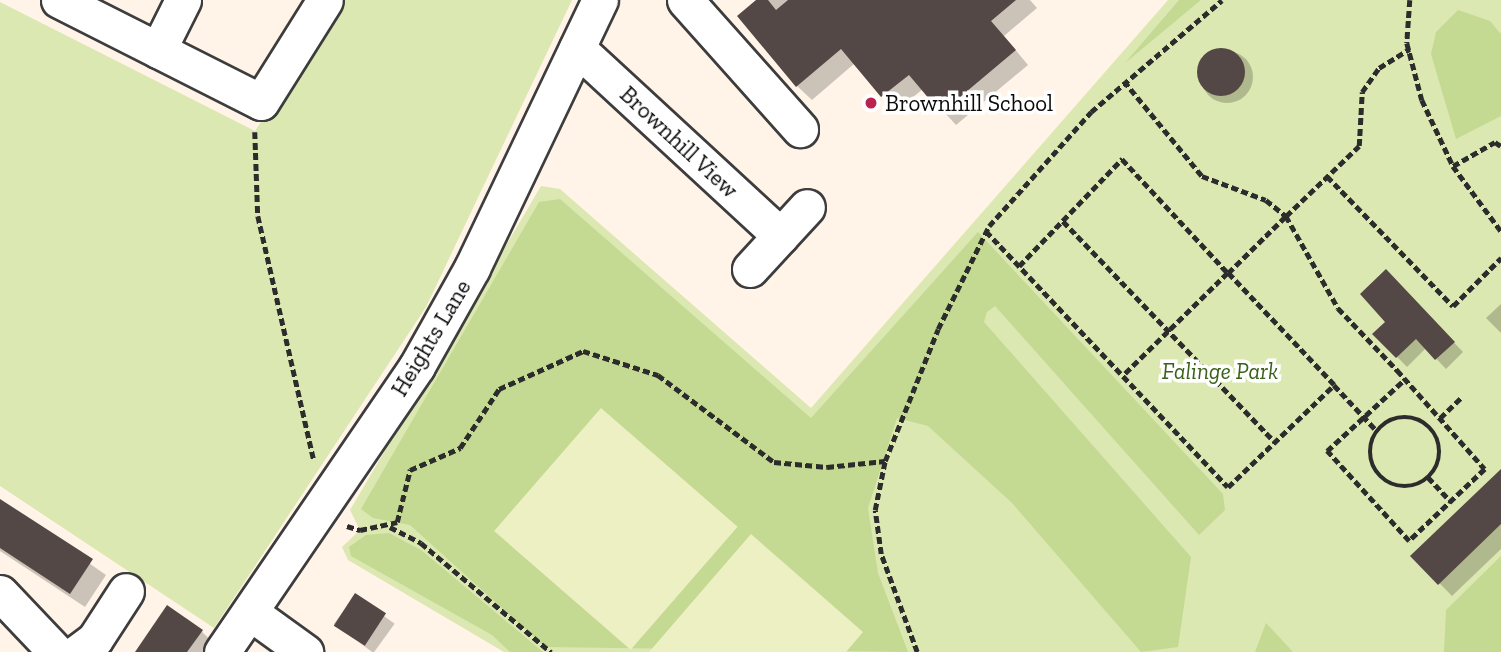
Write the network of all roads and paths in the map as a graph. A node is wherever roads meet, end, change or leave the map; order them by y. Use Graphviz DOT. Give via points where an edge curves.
graph roads {
  1 [pos="59,0"];
  2 [pos="183,0"];
  3 [pos="326,0"];
  4 [pos="600,0"];
  5 [pos="1222,0"];
  6 [pos="1410,0"];
  7 [pos="691,1"];
  8 [pos="576,48"];
  9 [pos="1409,49"];
  10 [pos="158,50"];
  11 [pos="1125,81"];
  12 [pos="261,102"];
  13 [pos="800,129"];
  14 [pos="1501,146"];
  15 [pos="1453,166"];
  16 [pos="1327,176"];
  17 [pos="807,207"];
  18 [pos="1286,216"];
  19 [pos="1063,221"];
  20 [pos="986,231"];
  21 [pos="1501,231"];
  22 [pos="781,236"];
  23 [pos="1501,258"];
  24 [pos="1020,266"];
  25 [pos="750,269"];
  26 [pos="1228,273"];
  27 [pos="1168,332"];
  28 [pos="1124,376"];
  29 [pos="1405,379"];
  30 [pos="1334,384"];
  31 [pos="1461,398"];
  32 [pos="1364,417"];
  33 [pos="1440,418"];
  34 [pos="1377,431"];
  35 [pos="1275,442"];
  36 [pos="885,461"];
  37 [pos="1428,477"];
  38 [pos="1451,502"];
  39 [pos="323,506"];
  40 [pos="390,526"];
  41 [pos="126,591"];
  42 [pos="0,593"];
  43 [pos="251,613"];
  44 [pos="55,652"];
  45 [pos="78,652"];
  46 [pos="222,652"];
  47 [pos="304,652"];
  48 [pos="551,652"];
  49 [pos="917,652"];
  1 -- 10 [label="street"];
  2 -- 10 [label="street"];
  3 -- 12 [label="street"];
  4 -- 8 [label="street, Heights Lane"];
  5 -- 11 [label="path"];
  6 -- 9 [label="path"];
  7 -- 13 [label="street"];
  8 -- 22 [label="street, Brownhill View"];
  8 -- 39 [label="street, Heights Lane" via="472,268 417,366"];
  9 -- 15 [label="path" via="1422,100"];
  9 -- 16 [label="path" via="1379,68 1362,92 1359,146"];
  10 -- 12 [label="street"];
  11 -- 18 [label="path" via="1202,176 1266,200"];
  11 -- 20 [label="path"];
  12 -- 39 [label="path" via="255,131 258,216"];
  14 -- 15 [label="path" via="1495,142"];
  15 -- 21 [label="path"];
  16 -- 18 [label="path"];
  16 -- 23 [label="path" via="1452,306"];
  17 -- 22 [label="street"];
  18 -- 26 [label="path"];
  18 -- 29 [label="path" via="1338,307"];
  19 -- 24 [label="path"];
  19 -- 26 [label="path" via="1122,159"];
  19 -- 27 [label="path"];
  20 -- 24 [label="path"];
  20 -- 36 [label="path"];
  22 -- 25 [label="street"];
  24 -- 28 [label="path"];
  26 -- 27 [label="path"];
  26 -- 30 [label="path"];
  27 -- 28 [label="path"];
  27 -- 35 [label="path"];
  28 -- 35 [label="path" via="1228,487"];
  29 -- 32 [label="path"];
  29 -- 33 [label="path"];
  30 -- 32 [label="path"];
  30 -- 35 [label="path"];
  31 -- 33 [label="path"];
  32 -- 34 [label="path"];
  32 -- 38 [label="path" via="1327,451 1409,541"];
  33 -- 38 [label="path" via="1485,469"];
  34 -- 37 [label="path" via="1370,458 1381,478 1402,487"];
  34 -- 37 [label="path" via="1401,417 1432,430 1440,452"];
  36 -- 40 [label="path" via="827,467 774,462 658,374 583,351 499,389 460,448 410,470 404,505"];
  36 -- 49 [label="path" via="875,510 881,554"];
  37 -- 38 [label="path"];
  39 -- 40 [label="path" via="340,524 360,530"];
  39 -- 43 [label="street, Heights Lane"];
  40 -- 48 [label="path" via="421,543"];
  41 -- 45 [label="street" via="95,639"];
  42 -- 44 [label="street"];
  43 -- 46 [label="street, Heights Lane"];
  43 -- 47 [label="street"];
}
